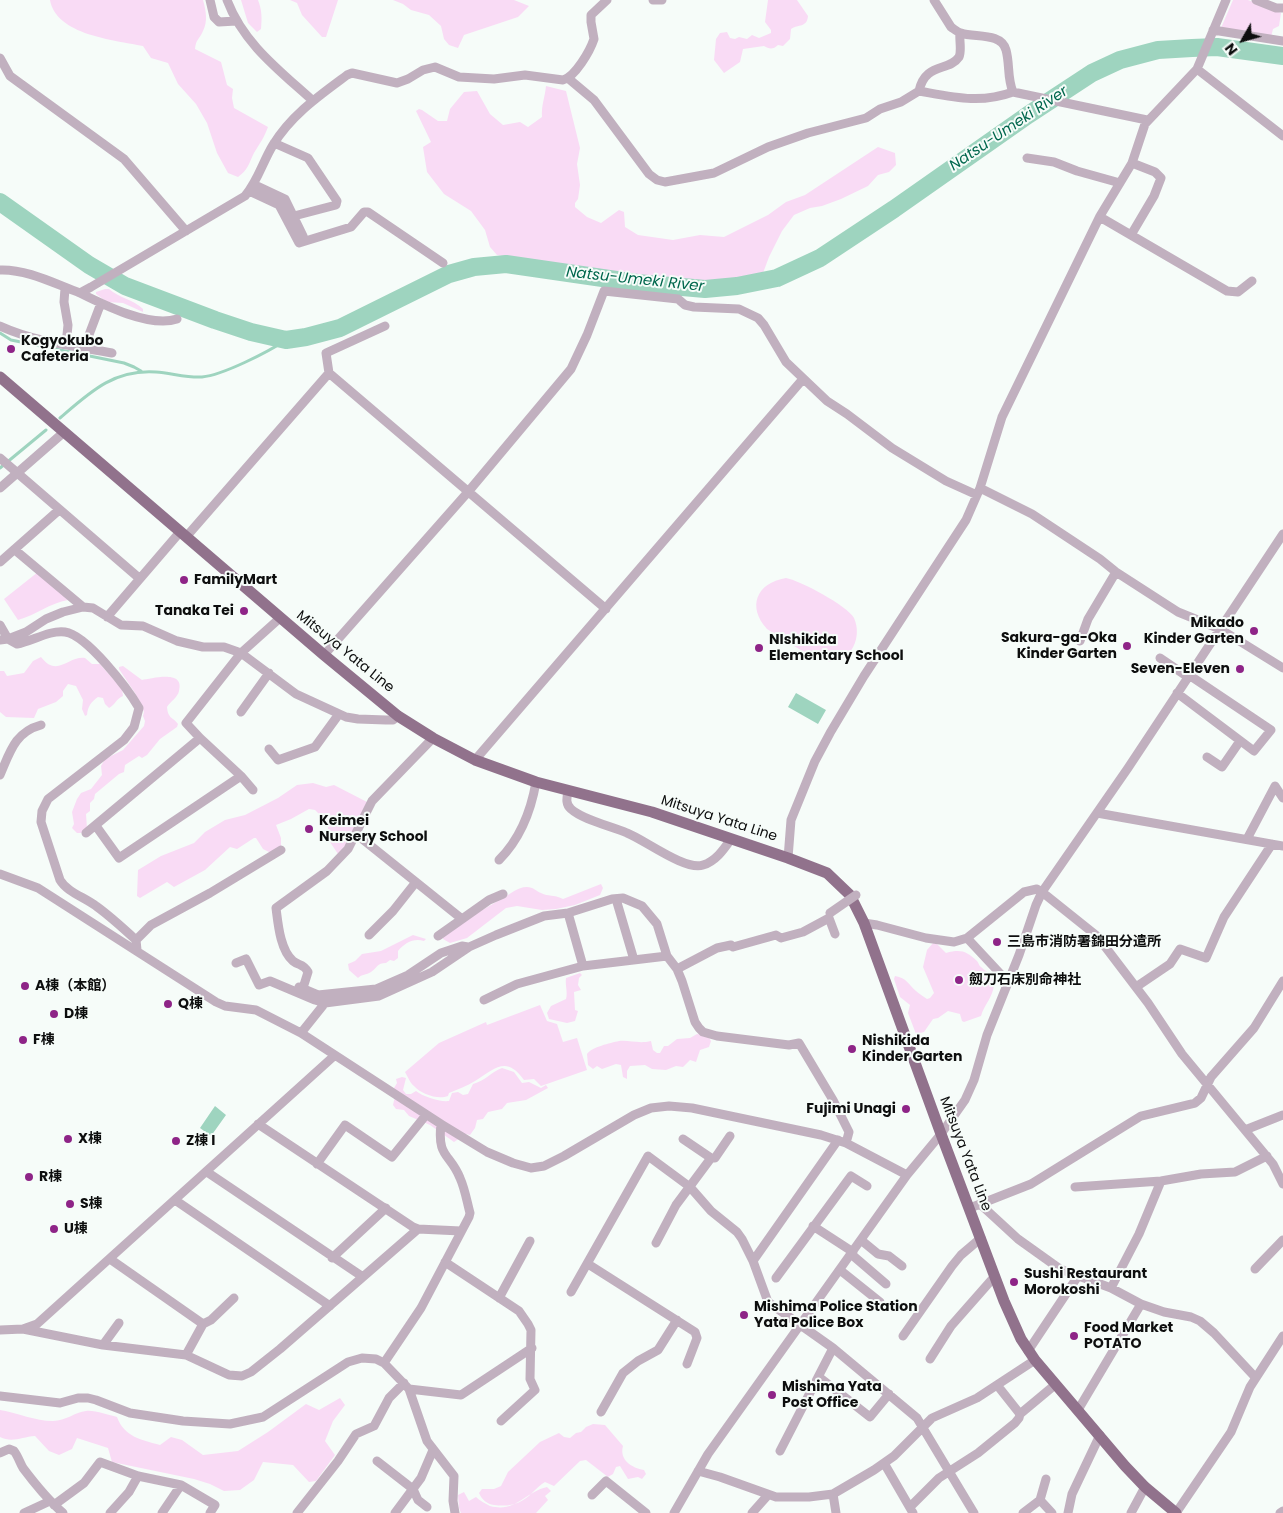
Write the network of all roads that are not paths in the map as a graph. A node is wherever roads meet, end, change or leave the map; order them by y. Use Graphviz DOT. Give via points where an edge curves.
graph roads {
  1 [pos="210,0"];
  2 [pos="227,0"];
  3 [pos="607,0"];
  4 [pos="653,0"];
  5 [pos="662,0"];
  6 [pos="934,0"];
  7 [pos="1226,0"];
  8 [pos="1256,0"];
  9 [pos="1283,8"];
  10 [pos="236,21"];
  11 [pos="1212,31"];
  12 [pos="960,33"];
  13 [pos="1283,41"];
  14 [pos="0,58"];
  15 [pos="1197,69"];
  16 [pos="569,79"];
  17 [pos="919,91"];
  18 [pos="1013,92"];
  19 [pos="312,100"];
  20 [pos="1147,120"];
  21 [pos="1283,136"];
  22 [pos="274,143"];
  23 [pos="1027,158"];
  24 [pos="1132,163"];
  25 [pos="1120,183"];
  26 [pos="251,188"];
  27 [pos="294,216"];
  28 [pos="1100,217"];
  29 [pos="186,231"];
  30 [pos="1131,235"];
  31 [pos="304,236"];
  32 [pos="442,263"];
  33 [pos="0,270"];
  34 [pos="1252,281"];
  35 [pos="65,288"];
  36 [pos="80,293"];
  37 [pos="101,303"];
  38 [pos="177,319"];
  39 [pos="0,326"];
  40 [pos="385,326"];
  41 [pos="66,345"];
  42 [pos="84,348"];
  43 [pos="112,353"];
  44 [pos="329,373"];
  45 [pos="0,377"];
  46 [pos="803,379"];
  47 [pos="64,433"];
  48 [pos="0,458"];
  49 [pos="17,473"];
  50 [pos="0,488"];
  51 [pos="978,491"];
  52 [pos="468,492"];
  53 [pos="60,510"];
  54 [pos="183,534"];
  55 [pos="1283,534"];
  56 [pos="1280,547"];
  57 [pos="15,550"];
  58 [pos="0,562"];
  59 [pos="1116,572"];
  60 [pos="139,578"];
  61 [pos="83,607"];
  62 [pos="606,609"];
  63 [pos="107,617"];
  64 [pos="280,618"];
  65 [pos="0,625"];
  66 [pos="1220,629"];
  67 [pos="4,640"];
  68 [pos="1080,640"];
  69 [pos="240,653"];
  70 [pos="324,655"];
  71 [pos="1160,658"];
  72 [pos="1283,668"];
  73 [pos="269,673"];
  74 [pos="1188,676"];
  75 [pos="1177,694"];
  76 [pos="241,712"];
  77 [pos="339,714"];
  78 [pos="398,716"];
  79 [pos="41,725"];
  80 [pos="200,738"];
  81 [pos="433,738"];
  82 [pos="1240,741"];
  83 [pos="269,749"];
  84 [pos="1207,757"];
  85 [pos="475,760"];
  86 [pos="0,774"];
  87 [pos="242,776"];
  88 [pos="536,782"];
  89 [pos="253,790"];
  90 [pos="568,791"];
  91 [pos="1283,798"];
  92 [pos="1097,814"];
  93 [pos="96,826"];
  94 [pos="86,833"];
  95 [pos="356,834"];
  96 [pos="731,839"];
  97 [pos="1247,839"];
  98 [pos="1272,844"];
  99 [pos="1283,846"];
  100 [pos="281,850"];
  101 [pos="788,858"];
  102 [pos="499,860"];
  103 [pos="0,874"];
  104 [pos="416,882"];
  105 [pos="1042,892"];
  106 [pos="503,894"];
  107 [pos="856,895"];
  108 [pos="616,899"];
  109 [pos="568,913"];
  110 [pos="830,913"];
  111 [pos="462,919"];
  112 [pos="864,923"];
  113 [pos="835,934"];
  114 [pos="369,935"];
  115 [pos="438,936"];
  116 [pos="967,938"];
  117 [pos="136,940"];
  118 [pos="469,947"];
  119 [pos="137,950"];
  120 [pos="667,956"];
  121 [pos="634,960"];
  122 [pos="236,963"];
  123 [pos="582,966"];
  124 [pos="677,969"];
  125 [pos="1283,981"];
  126 [pos="1008,982"];
  127 [pos="279,984"];
  128 [pos="1136,987"];
  129 [pos="303,988"];
  130 [pos="484,1000"];
  131 [pos="325,1003"];
  132 [pos="301,1033"];
  133 [pos="334,1056"];
  134 [pos="1207,1084"];
  135 [pos="426,1114"];
  136 [pos="1283,1115"];
  137 [pos="258,1124"];
  138 [pos="441,1124"];
  139 [pos="1245,1130"];
  140 [pos="941,1134"];
  141 [pos="730,1136"];
  142 [pos="684,1139"];
  143 [pos="842,1142"];
  144 [pos="1266,1156"];
  145 [pos="711,1158"];
  146 [pos="316,1164"];
  147 [pos="207,1172"];
  148 [pos="908,1175"];
  149 [pos="1161,1181"];
  150 [pos="1283,1184"];
  151 [pos="867,1186"];
  152 [pos="690,1187"];
  153 [pos="1075,1187"];
  154 [pos="175,1200"];
  155 [pos="975,1206"];
  156 [pos="386,1208"];
  157 [pos="814,1226"];
  158 [pos="418,1229"];
  159 [pos="461,1231"];
  160 [pos="980,1238"];
  161 [pos="861,1240"];
  162 [pos="1283,1240"];
  163 [pos="530,1241"];
  164 [pos="656,1243"];
  165 [pos="852,1253"];
  166 [pos="332,1258"];
  167 [pos="110,1259"];
  168 [pos="753,1261"];
  169 [pos="445,1262"];
  170 [pos="588,1264"];
  171 [pos="902,1266"];
  172 [pos="1255,1269"];
  173 [pos="840,1270"];
  174 [pos="995,1276"];
  175 [pos="1078,1276"];
  176 [pos="363,1277"];
  177 [pos="776,1278"];
  178 [pos="886,1284"];
  179 [pos="1111,1288"];
  180 [pos="571,1292"];
  181 [pos="234,1298"];
  182 [pos="499,1298"];
  183 [pos="880,1302"];
  184 [pos="1141,1304"];
  185 [pos="330,1306"];
  186 [pos="676,1320"];
  187 [pos="119,1323"];
  188 [pos="203,1324"];
  189 [pos="801,1325"];
  190 [pos="23,1329"];
  191 [pos="0,1330"];
  192 [pos="903,1336"];
  193 [pos="1283,1337"];
  194 [pos="102,1345"];
  195 [pos="532,1348"];
  196 [pos="833,1348"];
  197 [pos="186,1355"];
  198 [pos="1032,1355"];
  199 [pos="930,1359"];
  200 [pos="384,1363"];
  201 [pos="687,1364"];
  202 [pos="818,1377"];
  203 [pos="1256,1377"];
  204 [pos="1056,1384"];
  205 [pos="998,1385"];
  206 [pos="406,1386"];
  207 [pos="889,1394"];
  208 [pos="0,1396"];
  209 [pos="1078,1410"];
  210 [pos="601,1412"];
  211 [pos="1020,1414"];
  212 [pos="501,1421"];
  213 [pos="923,1427"];
  214 [pos="1100,1435"];
  215 [pos="433,1450"];
  216 [pos="780,1451"];
  217 [pos="0,1453"];
  218 [pos="377,1461"];
  219 [pos="884,1463"];
  220 [pos="698,1471"];
  221 [pos="949,1472"];
  222 [pos="138,1476"];
  223 [pos="1046,1480"];
  224 [pos="181,1485"];
  225 [pos="1145,1487"];
  226 [pos="413,1489"];
  227 [pos="833,1494"];
  228 [pos="592,1495"];
  229 [pos="768,1496"];
  230 [pos="1040,1500"];
  231 [pos="52,1503"];
  232 [pos="426,1507"];
  233 [pos="912,1510"];
  234 [pos="24,1513"];
  235 [pos="63,1513"];
  236 [pos="110,1513"];
  237 [pos="162,1513"];
  238 [pos="210,1513"];
  239 [pos="297,1513"];
  240 [pos="395,1513"];
  241 [pos="455,1513"];
  242 [pos="646,1513"];
  243 [pos="674,1513"];
  244 [pos="752,1513"];
  245 [pos="836,1513"];
  246 [pos="974,1513"];
  247 [pos="1023,1513"];
  248 [pos="1052,1513"];
  249 [pos="1068,1513"];
  250 [pos="1131,1513"];
  251 [pos="1176,1513"];
  1 -- 10 [label="street" via="214,17 219,22"];
  2 -- 10 [label="street"];
  3 -- 16 [label="street" via="591,15 592,45"];
  4 -- 5 [label="street"];
  6 -- 12 [label="street" via="951,27"];
  7 -- 11 [label="street"];
  8 -- 9 [label="street"];
  10 -- 19 [label="street" via="254,46"];
  11 -- 13 [label="street"];
  11 -- 15 [label="street"];
  12 -- 17 [label="street" via="958,58 931,71"];
  12 -- 18 [label="street" via="1000,42 1006,50"];
  14 -- 29 [label="street" via="10,76 124,159"];
  15 -- 20 [label="street"];
  15 -- 21 [label="street"];
  16 -- 17 [label="street" via="594,100 649,174 660,181 714,173 768,147 866,118"];
  16 -- 19 [label="street" via="525,75 494,79 459,77 435,67 397,83 352,73"];
  17 -- 18 [label="street" via="969,100"];
  18 -- 20 [label="street"];
  19 -- 22 [label="street"];
  20 -- 24 [label="street"];
  22 -- 26 [label="street"];
  22 -- 27 [label="street" via="308,158 337,201 336,205"];
  23 -- 25 [label="street" via="1054,162"];
  24 -- 25 [label="street"];
  24 -- 30 [label="street" via="1155,172 1161,178"];
  25 -- 28 [label="street"];
  26 -- 27 [label="street" via="282,196"];
  26 -- 29 [label="street" via="246,196"];
  26 -- 32 [label="street" via="279,205 299,243 351,228 364,212 368,212"];
  27 -- 31 [label="street"];
  28 -- 30 [label="street"];
  28 -- 51 [label="street" via="1002,418"];
  29 -- 36 [label="street"];
  30 -- 34 [label="street" via="1227,291 1238,292"];
  33 -- 35 [label="street" via="14,271"];
  35 -- 36 [label="street"];
  35 -- 41 [label="street"];
  36 -- 37 [label="street"];
  37 -- 38 [label="street" via="147,319"];
  37 -- 42 [label="street"];
  39 -- 41 [label="street" via="16,334"];
  40 -- 44 [label="street" via="326,353"];
  41 -- 42 [label="street"];
  42 -- 43 [label="street"];
  44 -- 52 [label="street"];
  44 -- 54 [label="street"];
  45 -- 47 [label="main road, Mitsuya Yata Line"];
  46 -- 51 [label="street" via="878,439 946,481"];
  46 -- 52 [label="street" via="786,362 764,325 748,312 694,307 678,299 604,291 571,369"];
  46 -- 62 [label="street"];
  47 -- 49 [label="street"];
  47 -- 54 [label="main road, Mitsuya Yata Line"];
  48 -- 49 [label="street"];
  49 -- 50 [label="street"];
  49 -- 53 [label="street"];
  51 -- 59 [label="street" via="1032,514"];
  51 -- 101 [label="street" via="961,530 830,733 791,820"];
  52 -- 62 [label="street"];
  52 -- 70 [label="street"];
  53 -- 57 [label="street"];
  53 -- 60 [label="street"];
  54 -- 60 [label="street"];
  54 -- 64 [label="main road, Mitsuya Yata Line"];
  55 -- 56 [label="street"];
  56 -- 66 [label="street"];
  57 -- 58 [label="street"];
  57 -- 61 [label="street"];
  59 -- 66 [label="street" via="1178,612"];
  59 -- 68 [label="street" via="1088,619"];
  60 -- 63 [label="street"];
  61 -- 63 [label="street" via="93,608"];
  61 -- 67 [label="street" via="46,619 26,632"];
  62 -- 85 [label="street"];
  63 -- 69 [label="street" via="121,625 143,626 177,641 203,647 224,647"];
  64 -- 69 [label="street"];
  64 -- 70 [label="main road, Mitsuya Yata Line"];
  65 -- 67 [label="street"];
  66 -- 72 [label="street"];
  66 -- 74 [label="street"];
  67 -- 117 [label="street" via="17,644 49,634 65,632 75,635 110,668 139,708 134,727 124,740 48,799 41,822 63,886 96,906"];
  69 -- 73 [label="street"];
  69 -- 80 [label="street" via="186,723"];
  70 -- 78 [label="main road, Mitsuya Yata Line"];
  71 -- 74 [label="street"];
  73 -- 76 [label="street"];
  73 -- 77 [label="street" via="296,694"];
  74 -- 75 [label="street"];
  74 -- 82 [label="street" via="1271,730 1254,751"];
  75 -- 82 [label="street"];
  75 -- 92 [label="street"];
  77 -- 78 [label="street" via="358,720 393,720"];
  77 -- 83 [label="street" via="315,747 278,760"];
  78 -- 81 [label="main road, Mitsuya Yata Line"];
  79 -- 86 [label="street" via="30,728 13,744"];
  80 -- 87 [label="street"];
  80 -- 93 [label="street"];
  81 -- 85 [label="main road, Mitsuya Yata Line"];
  81 -- 95 [label="street" via="372,801"];
  82 -- 84 [label="street" via="1222,767"];
  85 -- 88 [label="main road, Mitsuya Yata Line"];
  87 -- 89 [label="street"];
  87 -- 93 [label="street" via="120,858"];
  88 -- 90 [label="main road, Mitsuya Yata Line"];
  88 -- 102 [label="street" via="522,829"];
  90 -- 96 [label="main road, Mitsuya Yata Line" via="652,812"];
  90 -- 96 [label="street" via="567,803 571,810 629,834 692,866 711,861"];
  91 -- 97 [label="street" via="1275,786"];
  92 -- 97 [label="street"];
  92 -- 105 [label="street"];
  93 -- 94 [label="street"];
  95 -- 104 [label="street"];
  95 -- 129 [label="street" via="348,849 327,871 276,908 282,942 292,960 308,972"];
  96 -- 101 [label="main road, Mitsuya Yata Line"];
  97 -- 98 [label="street"];
  98 -- 99 [label="street"];
  98 -- 128 [label="street" via="1224,917 1206,958 1180,949 1170,964"];
  100 -- 117 [label="street" via="151,925"];
  101 -- 112 [label="main road, Mitsuya Yata Line" via="827,873 850,895"];
  103 -- 119 [label="street" via="38,888"];
  104 -- 111 [label="street"];
  104 -- 114 [label="street"];
  105 -- 116 [label="street" via="1037,889 1024,892"];
  105 -- 126 [label="street"];
  105 -- 128 [label="street" via="1097,936"];
  106 -- 111 [label="street"];
  107 -- 110 [label="street, bridge"];
  108 -- 109 [label="street"];
  108 -- 120 [label="street" via="642,906 657,924"];
  108 -- 121 [label="street"];
  109 -- 118 [label="street" via="544,916"];
  109 -- 123 [label="street"];
  111 -- 115 [label="street"];
  112 -- 116 [label="street" via="926,938 954,942"];
  112 -- 140 [label="main road, Mitsuya Yata Line"];
  113 -- 124 [label="street" via="830,918 803,932 781,938 776,935 717,948"];
  116 -- 126 [label="street"];
  117 -- 119 [label="street"];
  118 -- 129 [label="street" via="442,953 408,975 376,988 318,995"];
  118 -- 131 [label="street" via="432,972 379,996"];
  119 -- 132 [label="street" via="216,1002 256,1010"];
  120 -- 121 [label="street"];
  120 -- 124 [label="street"];
  121 -- 123 [label="street"];
  122 -- 127 [label="street" via="246,959 259,985 270,981"];
  123 -- 130 [label="street" via="516,984"];
  124 -- 143 [label="street" via="695,1022 703,1032 789,1045 799,1043 849,1132"];
  125 -- 134 [label="street" via="1254,1028"];
  126 -- 140 [label="street" via="974,1080 965,1100"];
  127 -- 129 [label="street"];
  127 -- 131 [label="street"];
  128 -- 134 [label="street"];
  131 -- 132 [label="street"];
  132 -- 133 [label="street"];
  133 -- 135 [label="street"];
  133 -- 137 [label="street"];
  134 -- 139 [label="street"];
  134 -- 155 [label="street" via="1195,1103 1141,1116 1031,1184"];
  135 -- 138 [label="street"];
  135 -- 146 [label="street" via="392,1157 345,1125"];
  136 -- 139 [label="street"];
  137 -- 146 [label="street"];
  137 -- 147 [label="street"];
  138 -- 143 [label="street" via="487,1152 531,1168 544,1166 564,1156 634,1115 651,1108 669,1106 692,1108"];
  138 -- 159 [label="street" via="442,1150 461,1179 470,1213"];
  139 -- 144 [label="street"];
  140 -- 148 [label="street"];
  140 -- 155 [label="main road, Mitsuya Yata Line"];
  141 -- 145 [label="street" via="715,1158"];
  142 -- 145 [label="street"];
  143 -- 148 [label="street"];
  143 -- 168 [label="street"];
  144 -- 149 [label="street" via="1235,1172"];
  144 -- 150 [label="street"];
  145 -- 152 [label="street"];
  146 -- 156 [label="street"];
  147 -- 154 [label="street"];
  147 -- 166 [label="street"];
  148 -- 161 [label="street"];
  149 -- 153 [label="street"];
  149 -- 179 [label="street" via="1139,1234"];
  151 -- 157 [label="street" via="851,1176"];
  152 -- 164 [label="street" via="676,1205"];
  152 -- 168 [label="street" via="711,1212 737,1232"];
  152 -- 170 [label="street" via="648,1156"];
  154 -- 167 [label="street"];
  154 -- 185 [label="street"];
  155 -- 160 [label="main road, Mitsuya Yata Line"];
  155 -- 175 [label="street" via="1036,1253"];
  156 -- 158 [label="street"];
  156 -- 166 [label="street"];
  157 -- 165 [label="street"];
  157 -- 177 [label="street"];
  158 -- 159 [label="street"];
  158 -- 176 [label="street"];
  159 -- 169 [label="street"];
  160 -- 174 [label="main road, Mitsuya Yata Line"];
  160 -- 192 [label="street" via="952,1266"];
  161 -- 165 [label="street"];
  161 -- 171 [label="street" via="878,1254 888,1256"];
  162 -- 172 [label="street"];
  163 -- 182 [label="street"];
  165 -- 173 [label="street"];
  165 -- 178 [label="street"];
  166 -- 176 [label="street"];
  167 -- 188 [label="street"];
  167 -- 190 [label="street" via="36,1324"];
  168 -- 189 [label="street" via="768,1302"];
  169 -- 182 [label="street"];
  169 -- 200 [label="street" via="421,1308"];
  170 -- 180 [label="street"];
  170 -- 186 [label="street"];
  173 -- 183 [label="street"];
  173 -- 189 [label="street"];
  174 -- 198 [label="main road, Mitsuya Yata Line" via="1010,1316"];
  174 -- 199 [label="street" via="950,1326"];
  175 -- 179 [label="street"];
  175 -- 198 [label="street"];
  176 -- 185 [label="street"];
  179 -- 184 [label="street"];
  181 -- 188 [label="street"];
  182 -- 195 [label="street" via="518,1311 528,1324"];
  184 -- 203 [label="street" via="1200,1321"];
  184 -- 209 [label="street"];
  185 -- 197 [label="street" via="279,1350 242,1376 229,1375"];
  186 -- 201 [label="street" via="697,1334"];
  186 -- 210 [label="street" via="658,1350 623,1373"];
  187 -- 194 [label="street"];
  188 -- 197 [label="street"];
  189 -- 196 [label="street"];
  189 -- 220 [label="street"];
  190 -- 191 [label="street"];
  190 -- 194 [label="street"];
  193 -- 203 [label="street"];
  194 -- 197 [label="street"];
  195 -- 206 [label="street" via="462,1395"];
  195 -- 212 [label="street" via="530,1379 535,1390"];
  196 -- 202 [label="street"];
  196 -- 207 [label="street"];
  198 -- 204 [label="main road, Mitsuya Yata Line"];
  198 -- 205 [label="street"];
  200 -- 206 [label="street"];
  200 -- 208 [label="street" via="369,1358 355,1359 263,1417 230,1424 130,1413 88,1398 60,1403"];
  202 -- 207 [label="street" via="870,1418"];
  202 -- 216 [label="street"];
  203 -- 251 [label="street" via="1230,1432"];
  204 -- 209 [label="main road, Mitsuya Yata Line"];
  204 -- 211 [label="street"];
  205 -- 211 [label="street"];
  205 -- 213 [label="street" via="977,1398 938,1414"];
  206 -- 215 [label="street"];
  206 -- 239 [label="street" via="389,1398 374,1426 356,1434"];
  207 -- 213 [label="street"];
  209 -- 214 [label="main road, Mitsuya Yata Line"];
  211 -- 221 [label="street" via="1015,1423"];
  213 -- 219 [label="street"];
  213 -- 221 [label="street"];
  214 -- 225 [label="main road, Mitsuya Yata Line"];
  214 -- 249 [label="street" via="1072,1494"];
  215 -- 226 [label="street"];
  215 -- 241 [label="street" via="454,1476"];
  217 -- 231 [label="street" via="9,1449 14,1451"];
  218 -- 226 [label="street"];
  219 -- 227 [label="street"];
  219 -- 233 [label="street"];
  220 -- 229 [label="street"];
  220 -- 243 [label="street"];
  221 -- 233 [label="street" via="939,1478"];
  221 -- 246 [label="street"];
  222 -- 224 [label="street"];
  222 -- 231 [label="street" via="100,1462 84,1483"];
  222 -- 236 [label="street"];
  223 -- 230 [label="street"];
  224 -- 237 [label="street"];
  224 -- 238 [label="street" via="215,1505"];
  225 -- 250 [label="street"];
  225 -- 251 [label="main road, Mitsuya Yata Line"];
  226 -- 232 [label="street"];
  226 -- 240 [label="street"];
  227 -- 229 [label="street" via="809,1498"];
  227 -- 245 [label="street"];
  228 -- 242 [label="street" via="606,1481"];
  229 -- 244 [label="street"];
  230 -- 247 [label="street"];
  230 -- 248 [label="street"];
  231 -- 234 [label="street"];
  231 -- 235 [label="street"];
}
